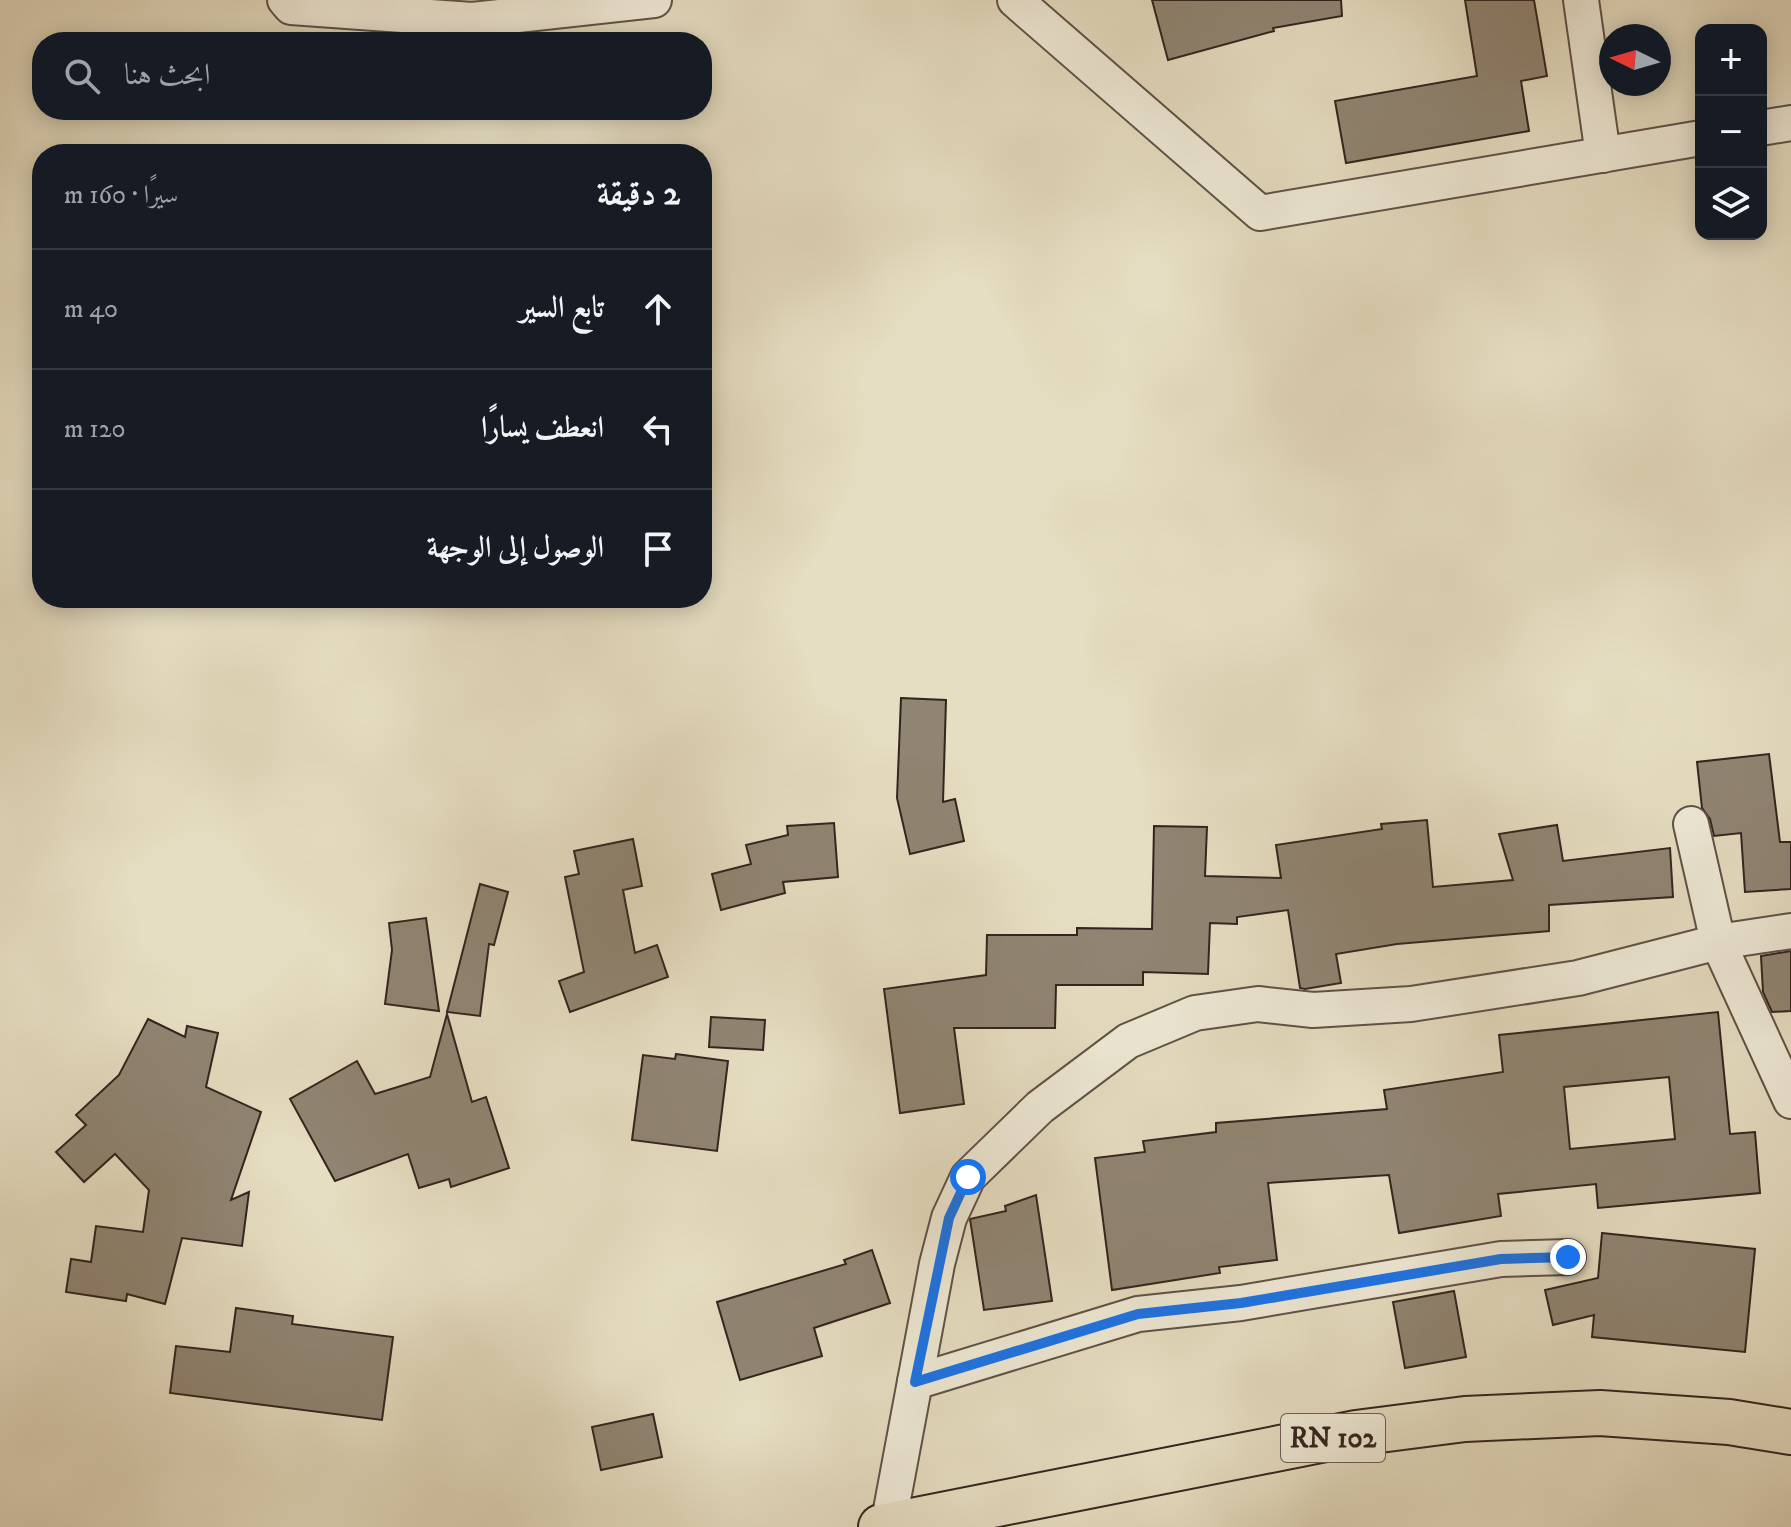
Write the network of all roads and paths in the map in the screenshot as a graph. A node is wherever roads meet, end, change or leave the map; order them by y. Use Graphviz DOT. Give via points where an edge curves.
graph roads {
  1 [pos="285,0"];
  2 [pos="654,0"];
  3 [pos="1015,0"];
  4 [pos="1581,0"];
  5 [pos="1791,123"];
  6 [pos="1767,127"];
  7 [pos="1695,139"];
  8 [pos="1603,155"];
  9 [pos="1691,824"];
  10 [pos="1791,931"];
  11 [pos="1718,942"];
  12 [pos="1791,1101"];
  13 [pos="1568,1257"];
  14 [pos="915,1382"];
  15 [pos="1789,1426"];
  16 [pos="884,1526"];
  1 -- 2 [label="street" via="291,7 472,20"];
  3 -- 8 [label="street" via="1260,213"];
  4 -- 8 [label="street"];
  5 -- 6 [label="street"];
  7 -- 8 [label="street"];
  9 -- 11 [label="street"];
  10 -- 11 [label="street"];
  11 -- 12 [label="street"];
  11 -- 14 [label="street" via="1578,978 1411,1004 1313,1010 1258,1004 1195,1013 1128,1041 1040,1107 968,1177 949,1218"];
  13 -- 14 [label="street" via="1501,1259 1241,1303 1138,1314"];
  14 -- 16 [label="street"];
  15 -- 16 [label="main road, RN 102" via="1600,1413 1465,1419 1356,1433"];
}
